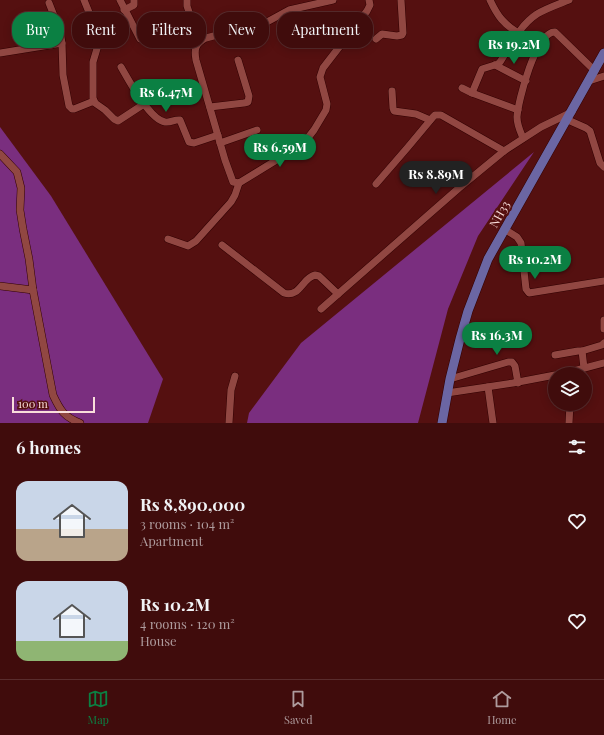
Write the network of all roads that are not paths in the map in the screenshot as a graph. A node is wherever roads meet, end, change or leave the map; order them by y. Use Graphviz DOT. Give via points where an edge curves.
graph roads {
  1 [pos="120,0"];
  2 [pos="134,0"];
  3 [pos="186,0"];
  4 [pos="333,0"];
  5 [pos="369,0"];
  6 [pos="401,0"];
  7 [pos="490,0"];
  8 [pos="570,0"];
  9 [pos="88,2"];
  10 [pos="49,3"];
  11 [pos="124,10"];
  12 [pos="53,12"];
  13 [pos="190,12"];
  14 [pos="518,33"];
  15 [pos="137,34"];
  16 [pos="206,38"];
  17 [pos="376,39"];
  18 [pos="31,48"];
  19 [pos="62,48"];
  20 [pos="195,48"];
  21 [pos="0,53"];
  22 [pos="604,54"];
  23 [pos="238,60"];
  24 [pos="494,65"];
  25 [pos="121,67"];
  26 [pos="594,71"];
  27 [pos="604,76"];
  28 [pos="526,80"];
  29 [pos="589,81"];
  30 [pos="462,88"];
  31 [pos="392,91"];
  32 [pos="472,93"];
  33 [pos="94,101"];
  34 [pos="144,104"];
  35 [pos="210,107"];
  36 [pos="518,110"];
  37 [pos="570,116"];
  38 [pos="430,120"];
  39 [pos="257,130"];
  40 [pos="218,135"];
  41 [pos="523,138"];
  42 [pos="220,143"];
  43 [pos="504,151"];
  44 [pos="0,154"];
  45 [pos="604,166"];
  46 [pos="239,183"];
  47 [pos="376,184"];
  48 [pos="504,229"];
  49 [pos="168,239"];
  50 [pos="222,245"];
  51 [pos="604,281"];
  52 [pos="0,286"];
  53 [pos="33,290"];
  54 [pos="338,294"];
  55 [pos="321,309"];
  56 [pos="604,320"];
  57 [pos="604,329"];
  58 [pos="604,343"];
  59 [pos="582,351"];
  60 [pos="556,355"];
  61 [pos="604,363"];
  62 [pos="584,367"];
  63 [pos="588,367"];
  64 [pos="234,376"];
  65 [pos="548,376"];
  66 [pos="450,379"];
  67 [pos="518,382"];
  68 [pos="488,387"];
  69 [pos="447,393"];
  70 [pos="570,411"];
  71 [pos="80,423"];
  72 [pos="229,423"];
  73 [pos="442,423"];
  74 [pos="493,423"];
  75 [pos="569,423"];
  1 -- 11 [label="street"];
  2 -- 11 [label="street" via="133,7"];
  3 -- 13 [label="street"];
  4 -- 16 [label="street" via="289,10 267,22"];
  5 -- 46 [label="street" via="370,5 366,11 320,73 320,83 327,104 314,130 296,148"];
  6 -- 17 [label="street" via="403,33 397,36 382,34"];
  7 -- 14 [label="street" via="503,23"];
  8 -- 14 [label="street" via="537,14"];
  9 -- 33 [label="street" via="99,42 93,62"];
  10 -- 12 [label="street"];
  11 -- 15 [label="street"];
  14 -- 24 [label="street" via="500,62"];
  18 -- 21 [label="street"];
  19 -- 33 [label="street" via="63,75 69,106 74,109"];
  20 -- 35 [label="street" via="196,60"];
  22 -- 26 [label="main road, NH33"];
  23 -- 35 [label="street" via="249,96 248,102"];
  24 -- 28 [label="street"];
  24 -- 32 [label="street" via="482,69"];
  25 -- 34 [label="street"];
  26 -- 28 [label="street" via="552,32 544,37 538,47"];
  26 -- 29 [label="main road, NH33"];
  27 -- 29 [label="street"];
  28 -- 36 [label="street"];
  29 -- 37 [label="main road, NH33"];
  30 -- 32 [label="street"];
  31 -- 38 [label="street" via="394,111 416,114"];
  32 -- 36 [label="street"];
  33 -- 34 [label="street" via="118,121"];
  34 -- 40 [label="street" via="163,122 180,120 191,143"];
  35 -- 40 [label="street"];
  36 -- 41 [label="street" via="517,123"];
  37 -- 41 [label="street" via="541,127"];
  37 -- 45 [label="street" via="590,131 600,163"];
  37 -- 48 [label="main road, NH33"];
  38 -- 43 [label="street" via="441,114"];
  38 -- 47 [label="street"];
  39 -- 42 [label="street"];
  40 -- 42 [label="street"];
  41 -- 43 [label="street"];
  42 -- 46 [label="street" via="232,179"];
  43 -- 54 [label="street"];
  44 -- 53 [label="street" via="17,172 21,188 20,210"];
  46 -- 49 [label="street" via="232,202 196,241 188,246"];
  48 -- 51 [label="street" via="517,236 521,243 528,293"];
  48 -- 66 [label="main road, NH33" via="488,259 470,304"];
  50 -- 54 [label="street" via="284,293 296,292 316,275"];
  52 -- 53 [label="street"];
  53 -- 71 [label="street" via="53,395 64,414"];
  54 -- 55 [label="street"];
  56 -- 57 [label="street"];
  58 -- 59 [label="street"];
  59 -- 60 [label="street"];
  59 -- 62 [label="street"];
  61 -- 63 [label="street"];
  64 -- 72 [label="street"];
  65 -- 67 [label="street"];
  66 -- 67 [label="street" via="512,362"];
  66 -- 69 [label="main road, NH33"];
  67 -- 68 [label="street"];
  68 -- 69 [label="street"];
  68 -- 74 [label="street"];
  69 -- 73 [label="main road, NH33"];
  70 -- 75 [label="street"];
}
